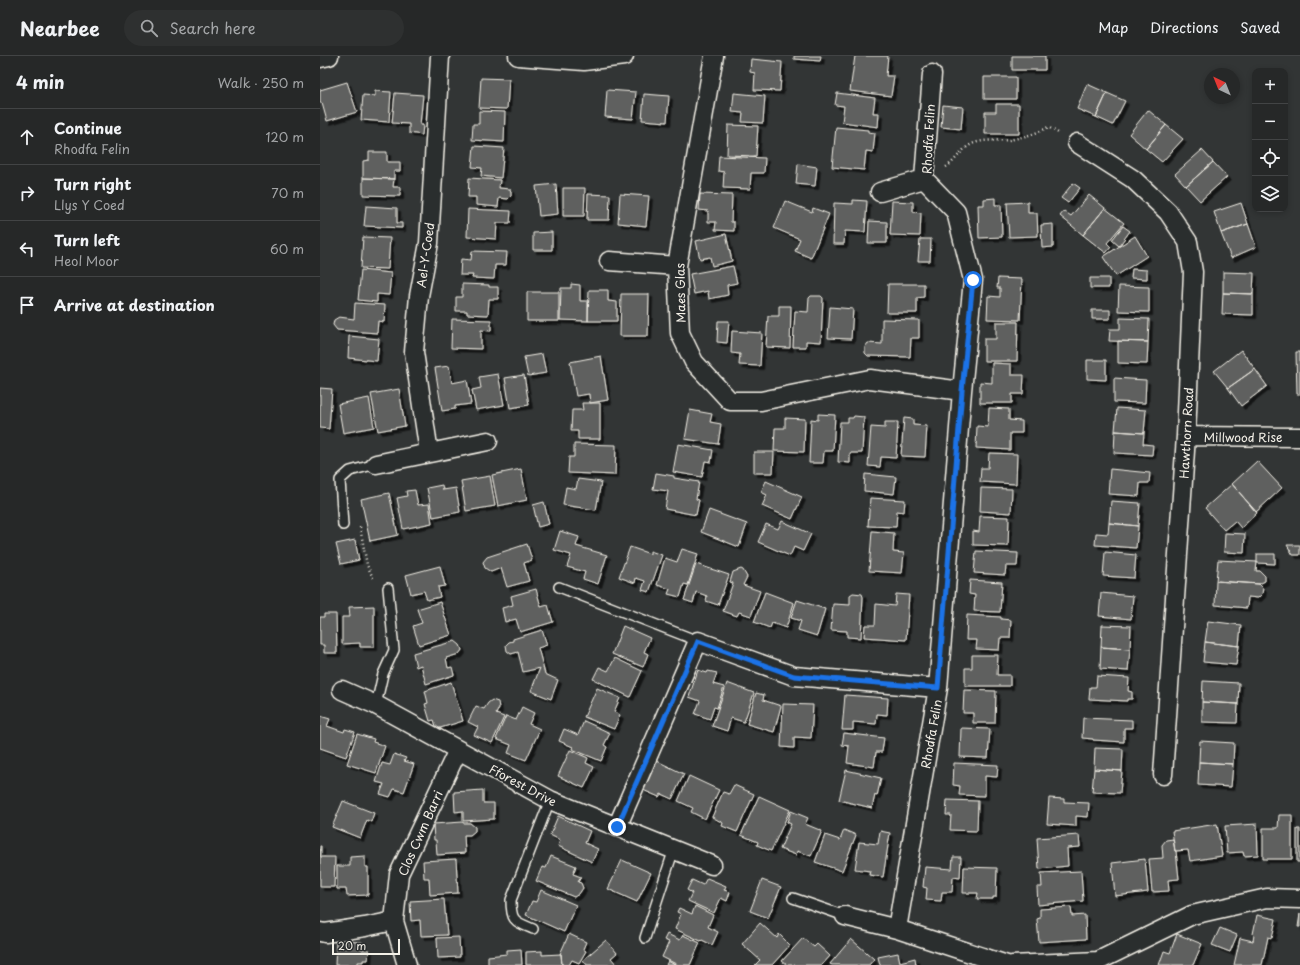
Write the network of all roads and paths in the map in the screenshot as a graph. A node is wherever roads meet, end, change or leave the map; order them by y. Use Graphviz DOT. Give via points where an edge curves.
graph roads {
  1 [pos="329,56"];
  2 [pos="440,56"];
  3 [pos="518,56"];
  4 [pos="624,56"];
  5 [pos="714,56"];
  6 [pos="320,58"];
  7 [pos="932,74"];
  8 [pos="1077,143"];
  9 [pos="924,179"];
  10 [pos="880,192"];
  11 [pos="609,261"];
  12 [pos="677,266"];
  13 [pos="962,391"];
  14 [pos="1186,436"];
  15 [pos="1300,437"];
  16 [pos="488,441"];
  17 [pos="429,453"];
  18 [pos="376,464"];
  19 [pos="359,519"];
  20 [pos="343,525"];
  21 [pos="376,585"];
  22 [pos="559,587"];
  23 [pos="388,588"];
  24 [pos="698,641"];
  25 [pos="938,688"];
  26 [pos="342,690"];
  27 [pos="376,705"];
  28 [pos="458,750"];
  29 [pos="1163,775"];
  30 [pos="550,800"];
  31 [pos="617,827"];
  32 [pos="674,850"];
  33 [pos="712,865"];
  34 [pos="794,898"];
  35 [pos="1300,899"];
  36 [pos="845,916"];
  37 [pos="394,921"];
  38 [pos="533,929"];
  39 [pos="897,929"];
  40 [pos="320,932"];
  41 [pos="644,938"];
  42 [pos="407,965"];
  43 [pos="1007,965"];
  44 [pos="1012,965"];
  1 -- 6 [label="street"];
  2 -- 17 [label="street, Ael-Y-Coed" via="429,243 418,296 414,352"];
  3 -- 4 [label="street" via="584,61"];
  5 -- 12 [label="street, Maes Glas"];
  7 -- 9 [label="street, Rhodfa Felin"];
  8 -- 9 [label="path" via="1048,127 1034,134 1009,140 972,144 959,153 950,164"];
  8 -- 14 [label="street, Hawthorn Road" via="1133,179 1168,212 1188,242 1193,272"];
  9 -- 10 [label="street"];
  9 -- 13 [label="street, Rhodfa Felin" via="956,212 973,280"];
  11 -- 12 [label="street"];
  12 -- 13 [label="street, Maes Glas" via="680,333 694,362 730,401 761,401 870,379"];
  13 -- 25 [label="street, Rhodfa Felin"];
  14 -- 15 [label="street, Millwood Rise"];
  14 -- 29 [label="street, Hawthorn Road"];
  16 -- 17 [label="street"];
  17 -- 18 [label="street"];
  18 -- 20 [label="lane" via="350,471 340,480"];
  19 -- 21 [label="path" via="368,565"];
  22 -- 24 [label="lane"];
  23 -- 27 [label="lane" via="394,650 383,674"];
  24 -- 25 [label="street" via="794,676"];
  24 -- 31 [label="street"];
  25 -- 39 [label="street, Rhodfa Felin"];
  26 -- 27 [label="street, Fforest Drive"];
  27 -- 28 [label="street, Fforest Drive"];
  28 -- 30 [label="street, Fforest Drive"];
  28 -- 37 [label="street, Clos Cwm Barri" via="399,874"];
  30 -- 31 [label="street, Fforest Drive"];
  30 -- 38 [label="lane" via="511,900 511,914 518,922"];
  31 -- 32 [label="street, Fforest Drive"];
  32 -- 33 [label="street, Fforest Drive"];
  32 -- 41 [label="lane"];
  34 -- 36 [label="lane"];
  35 -- 44 [label="street" via="1267,898 1192,915 1098,961"];
  36 -- 39 [label="street"];
  37 -- 40 [label="street"];
  37 -- 42 [label="street, Clos Cwm Barri"];
  39 -- 43 [label="street"];
}
